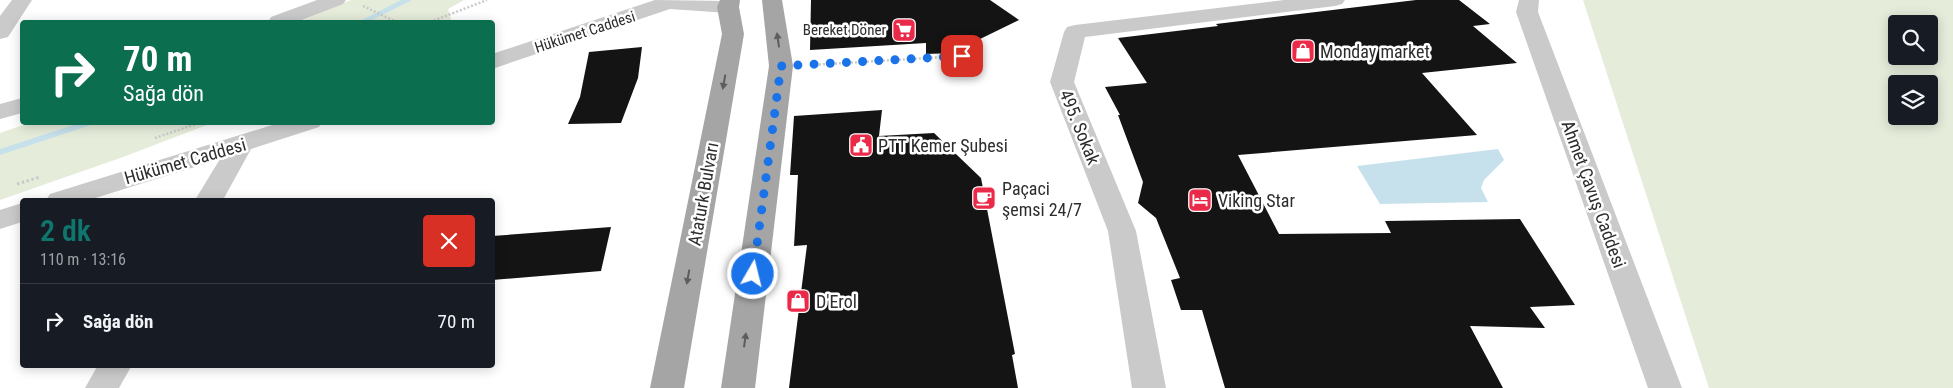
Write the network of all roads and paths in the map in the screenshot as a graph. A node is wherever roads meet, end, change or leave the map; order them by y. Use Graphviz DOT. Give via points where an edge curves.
graph roads {
  1 [pos="22,0"];
  2 [pos="336,0"];
  3 [pos="487,0"];
  4 [pos="772,0"];
  5 [pos="1335,0"];
  6 [pos="1529,0"];
  7 [pos="674,1"];
  8 [pos="729,3"];
  9 [pos="1183,8"];
  10 [pos="370,9"];
  11 [pos="284,20"];
  12 [pos="391,20"];
  13 [pos="435,20"];
  14 [pos="0,32"];
  15 [pos="962,56"];
  16 [pos="495,61"];
  17 [pos="781,66"];
  18 [pos="20,106"];
  19 [pos="0,112"];
  20 [pos="301,125"];
  21 [pos="240,146"];
  22 [pos="66,198"];
  23 [pos="210,198"];
  24 [pos="20,213"];
  25 [pos="0,220"];
  26 [pos="113,368"];
  27 [pos="102,388"];
  28 [pos="667,388"];
  29 [pos="738,388"];
  30 [pos="1148,388"];
  31 [pos="1665,388"];
  1 -- 14 [label="street"];
  2 -- 11 [label="street"];
  3 -- 13 [label="path"];
  17 -- 4 [label="main road, one-way"];
  5 -- 9 [label="street, 495. Sokak"];
  6 -- 31 [label="street, Ahmet Çavuş Caddesi" via="1527,12"];
  7 -- 8 [label="street"];
  7 -- 16 [label="street, Hükümet Caddesi"];
  8 -- 28 [label="main road, Ataturk Bulvarı, one-way" via="732,34"];
  9 -- 30 [label="street, 495. Sokak" via="1075,32 1062,82 1122,230"];
  10 -- 12 [label="path"];
  15 -- 17 [label="path"];
  29 -- 17 [label="main road, one-way"];
  18 -- 19 [label="street"];
  20 -- 21 [label="street, Hükümet Caddesi"];
  21 -- 22 [label="street, Hükümet Caddesi"];
  21 -- 23 [label="street"];
  24 -- 25 [label="street"];
  26 -- 27 [label="street"];
}
